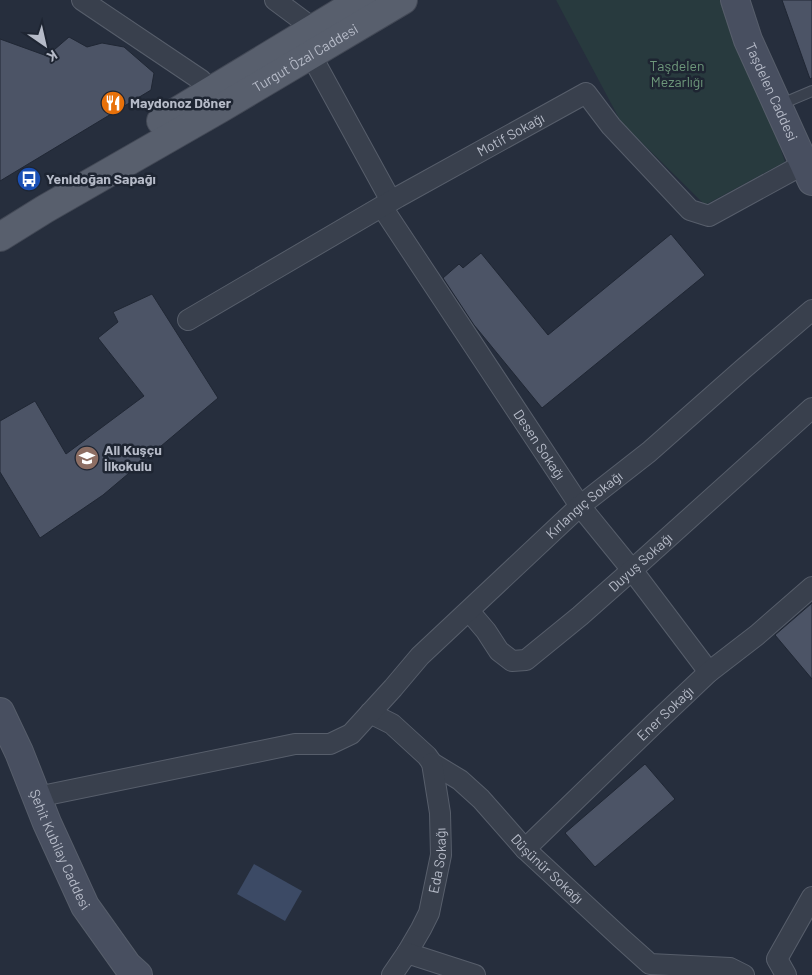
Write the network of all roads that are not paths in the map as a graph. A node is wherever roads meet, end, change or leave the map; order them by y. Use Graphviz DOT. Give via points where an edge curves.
graph roads {
  1 [pos="82,0"];
  2 [pos="275,0"];
  3 [pos="361,0"];
  4 [pos="403,0"];
  5 [pos="735,0"];
  6 [pos="312,42"];
  7 [pos="210,91"];
  8 [pos="812,91"];
  9 [pos="778,105"];
  10 [pos="808,172"];
  11 [pos="387,204"];
  12 [pos="0,218"];
  13 [pos="0,237"];
  14 [pos="812,310"];
  15 [pos="188,320"];
  16 [pos="812,408"];
  17 [pos="580,506"];
  18 [pos="632,570"];
  19 [pos="812,587"];
  20 [pos="469,610"];
  21 [pos="709,672"];
  22 [pos="0,712"];
  23 [pos="370,713"];
  24 [pos="432,763"];
  25 [pos="37,798"];
  26 [pos="525,850"];
  27 [pos="812,897"];
  28 [pos="407,953"];
  29 [pos="660,964"];
  30 [pos="777,970"];
  31 [pos="138,975"];
  32 [pos="392,975"];
  33 [pos="475,975"];
  34 [pos="642,975"];
  35 [pos="744,975"];
  1 -- 7 [label="street" via="201,80"];
  2 -- 6 [label="street"];
  3 -- 6 [label="main road, Turgut Özal Caddesi"];
  4 -- 6 [label="main road, Turgut Özal Caddesi"];
  5 -- 9 [label="street, Taşdelen Caddesi" via="748,40"];
  6 -- 7 [label="main road, Turgut Özal Caddesi"];
  6 -- 11 [label="street, Desen Sokağı"];
  6 -- 13 [label="main road, Turgut Özal Caddesi"];
  7 -- 12 [label="main road, Turgut Özal Caddesi"];
  8 -- 9 [label="lane"];
  9 -- 10 [label="street, Taşdelen Caddesi"];
  10 -- 11 [label="street, Motif Sokağı" via="709,216 690,210 611,126 586,93"];
  11 -- 15 [label="street, Motif Sokağı"];
  11 -- 17 [label="street, Desen Sokağı"];
  14 -- 17 [label="street, Kırlangıç Sokağı" via="650,452"];
  16 -- 18 [label="street, Duyuş Sokağı"];
  17 -- 18 [label="street, Desen Sokağı"];
  17 -- 20 [label="street, Kırlangıç Sokağı"];
  18 -- 20 [label="street, Duyuş Sokağı" via="526,660 512,660 499,651"];
  18 -- 21 [label="street, Desen Sokağı"];
  19 -- 21 [label="street, Ener Sokağı"];
  20 -- 23 [label="street, Kırlangıç Sokağı" via="420,656"];
  21 -- 26 [label="street, Ener Sokağı"];
  22 -- 25 [label="street, Şehit Kubilay Caddesi"];
  23 -- 24 [label="street, Düşünür Sokağı" via="392,724"];
  23 -- 25 [label="street, Kırlangıç Sokağı" via="351,734 330,744 295,744"];
  24 -- 26 [label="street, Düşünür Sokağı" via="460,780 481,799"];
  24 -- 28 [label="street, Eda Sokağı" via="440,813 441,855 428,913"];
  25 -- 31 [label="street, Şehit Kubilay Caddesi" via="85,906 127,965"];
  26 -- 29 [label="street, Düşünür Sokağı" via="650,964"];
  27 -- 30 [label="street"];
  28 -- 32 [label="street, Eda Sokağı"];
  28 -- 33 [label="street"];
  29 -- 34 [label="street"];
  29 -- 35 [label="street, Düşünür Sokağı" via="730,968"];
}
